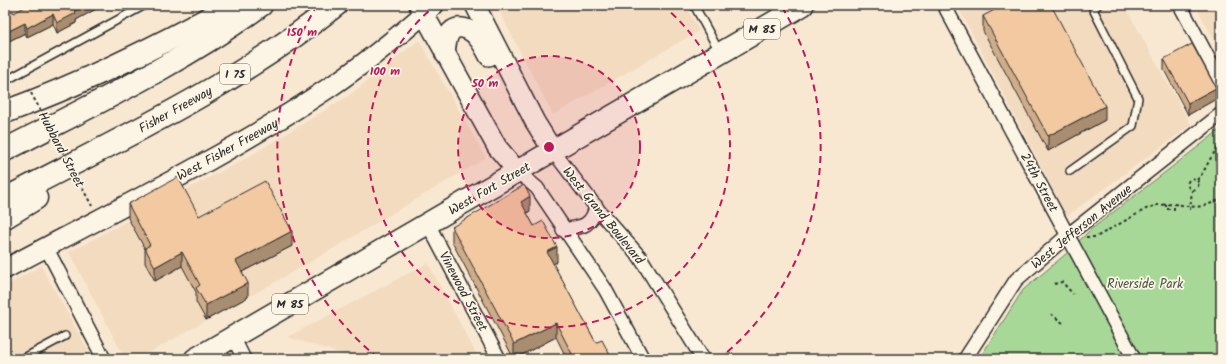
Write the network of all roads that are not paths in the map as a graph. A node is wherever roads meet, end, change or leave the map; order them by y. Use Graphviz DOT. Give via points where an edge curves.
graph roads {
  1 [pos="145,5"];
  2 [pos="233,5"];
  3 [pos="261,5"];
  4 [pos="336,5"];
  5 [pos="475,5"];
  6 [pos="694,5"];
  7 [pos="803,5"];
  8 [pos="944,5"];
  9 [pos="1098,5"];
  10 [pos="1180,5"];
  11 [pos="426,8"];
  12 [pos="720,53"];
  13 [pos="445,54"];
  14 [pos="5,81"];
  15 [pos="1221,82"];
  16 [pos="5,112"];
  17 [pos="1221,114"];
  18 [pos="535,122"];
  19 [pos="128,134"];
  20 [pos="5,150"];
  21 [pos="552,151"];
  22 [pos="1070,170"];
  23 [pos="517,171"];
  24 [pos="5,199"];
  25 [pos="596,206"];
  26 [pos="5,216"];
  27 [pos="428,224"];
  28 [pos="563,230"];
  29 [pos="1068,235"];
  30 [pos="46,247"];
  31 [pos="5,269"];
  32 [pos="66,336"];
  33 [pos="233,337"];
  34 [pos="22,359"];
  35 [pos="104,359"];
  36 [pos="195,359"];
  37 [pos="244,359"];
  38 [pos="499,359"];
  39 [pos="643,359"];
  40 [pos="703,359"];
  41 [pos="965,359"];
  42 [pos="1134,359"];
  1 -- 14 [label="lane"];
  2 -- 16 [label="highway" via="127,60 36,101"];
  3 -- 20 [label="highway" via="178,60"];
  4 -- 19 [label="highway, Fisher Freeway / I 75" via="279,48 204,94"];
  5 -- 18 [label="street, West Grand Boulevard"];
  6 -- 12 [label="lane"];
  7 -- 12 [label="main road, West Fort Street / M 85"];
  8 -- 29 [label="street, 24th Street"];
  9 -- 22 [label="lane" via="1093,9 1138,98 1133,126"];
  10 -- 15 [label="street"];
  11 -- 13 [label="street"];
  11 -- 30 [label="street, West Fisher Freeway" via="366,62 284,117"];
  12 -- 21 [label="main road, West Fort Street / M 85"];
  13 -- 18 [label="street" via="452,31 464,28 473,33 481,42 509,93"];
  13 -- 23 [label="street" via="497,147"];
  17 -- 29 [label="street, West Jefferson Avenue"];
  18 -- 21 [label="street, West Grand Boulevard"];
  19 -- 24 [label="highway, Fisher Freeway / I 75"];
  19 -- 26 [label="highway" via="76,172"];
  21 -- 23 [label="main road, West Fort Street / M 85"];
  21 -- 25 [label="street, West Grand Boulevard"];
  23 -- 27 [label="main road, West Fort Street / M 85"];
  23 -- 28 [label="street" via="536,188"];
  25 -- 28 [label="street" via="589,223"];
  25 -- 40 [label="street, West Grand Boulevard" via="640,257"];
  27 -- 33 [label="main road, West Fort Street / M 85"];
  27 -- 38 [label="street, Vinewood Street"];
  28 -- 39 [label="street" via="605,289"];
  29 -- 41 [label="street, West Jefferson Avenue" via="1016,280"];
  29 -- 42 [label="street, 24th Street"];
  30 -- 31 [label="street, West Fisher Freeway"];
  30 -- 35 [label="street"];
  32 -- 34 [label="lane"];
  33 -- 36 [label="main road, West Fort Street / M 85"];
  33 -- 37 [label="street"];
}
